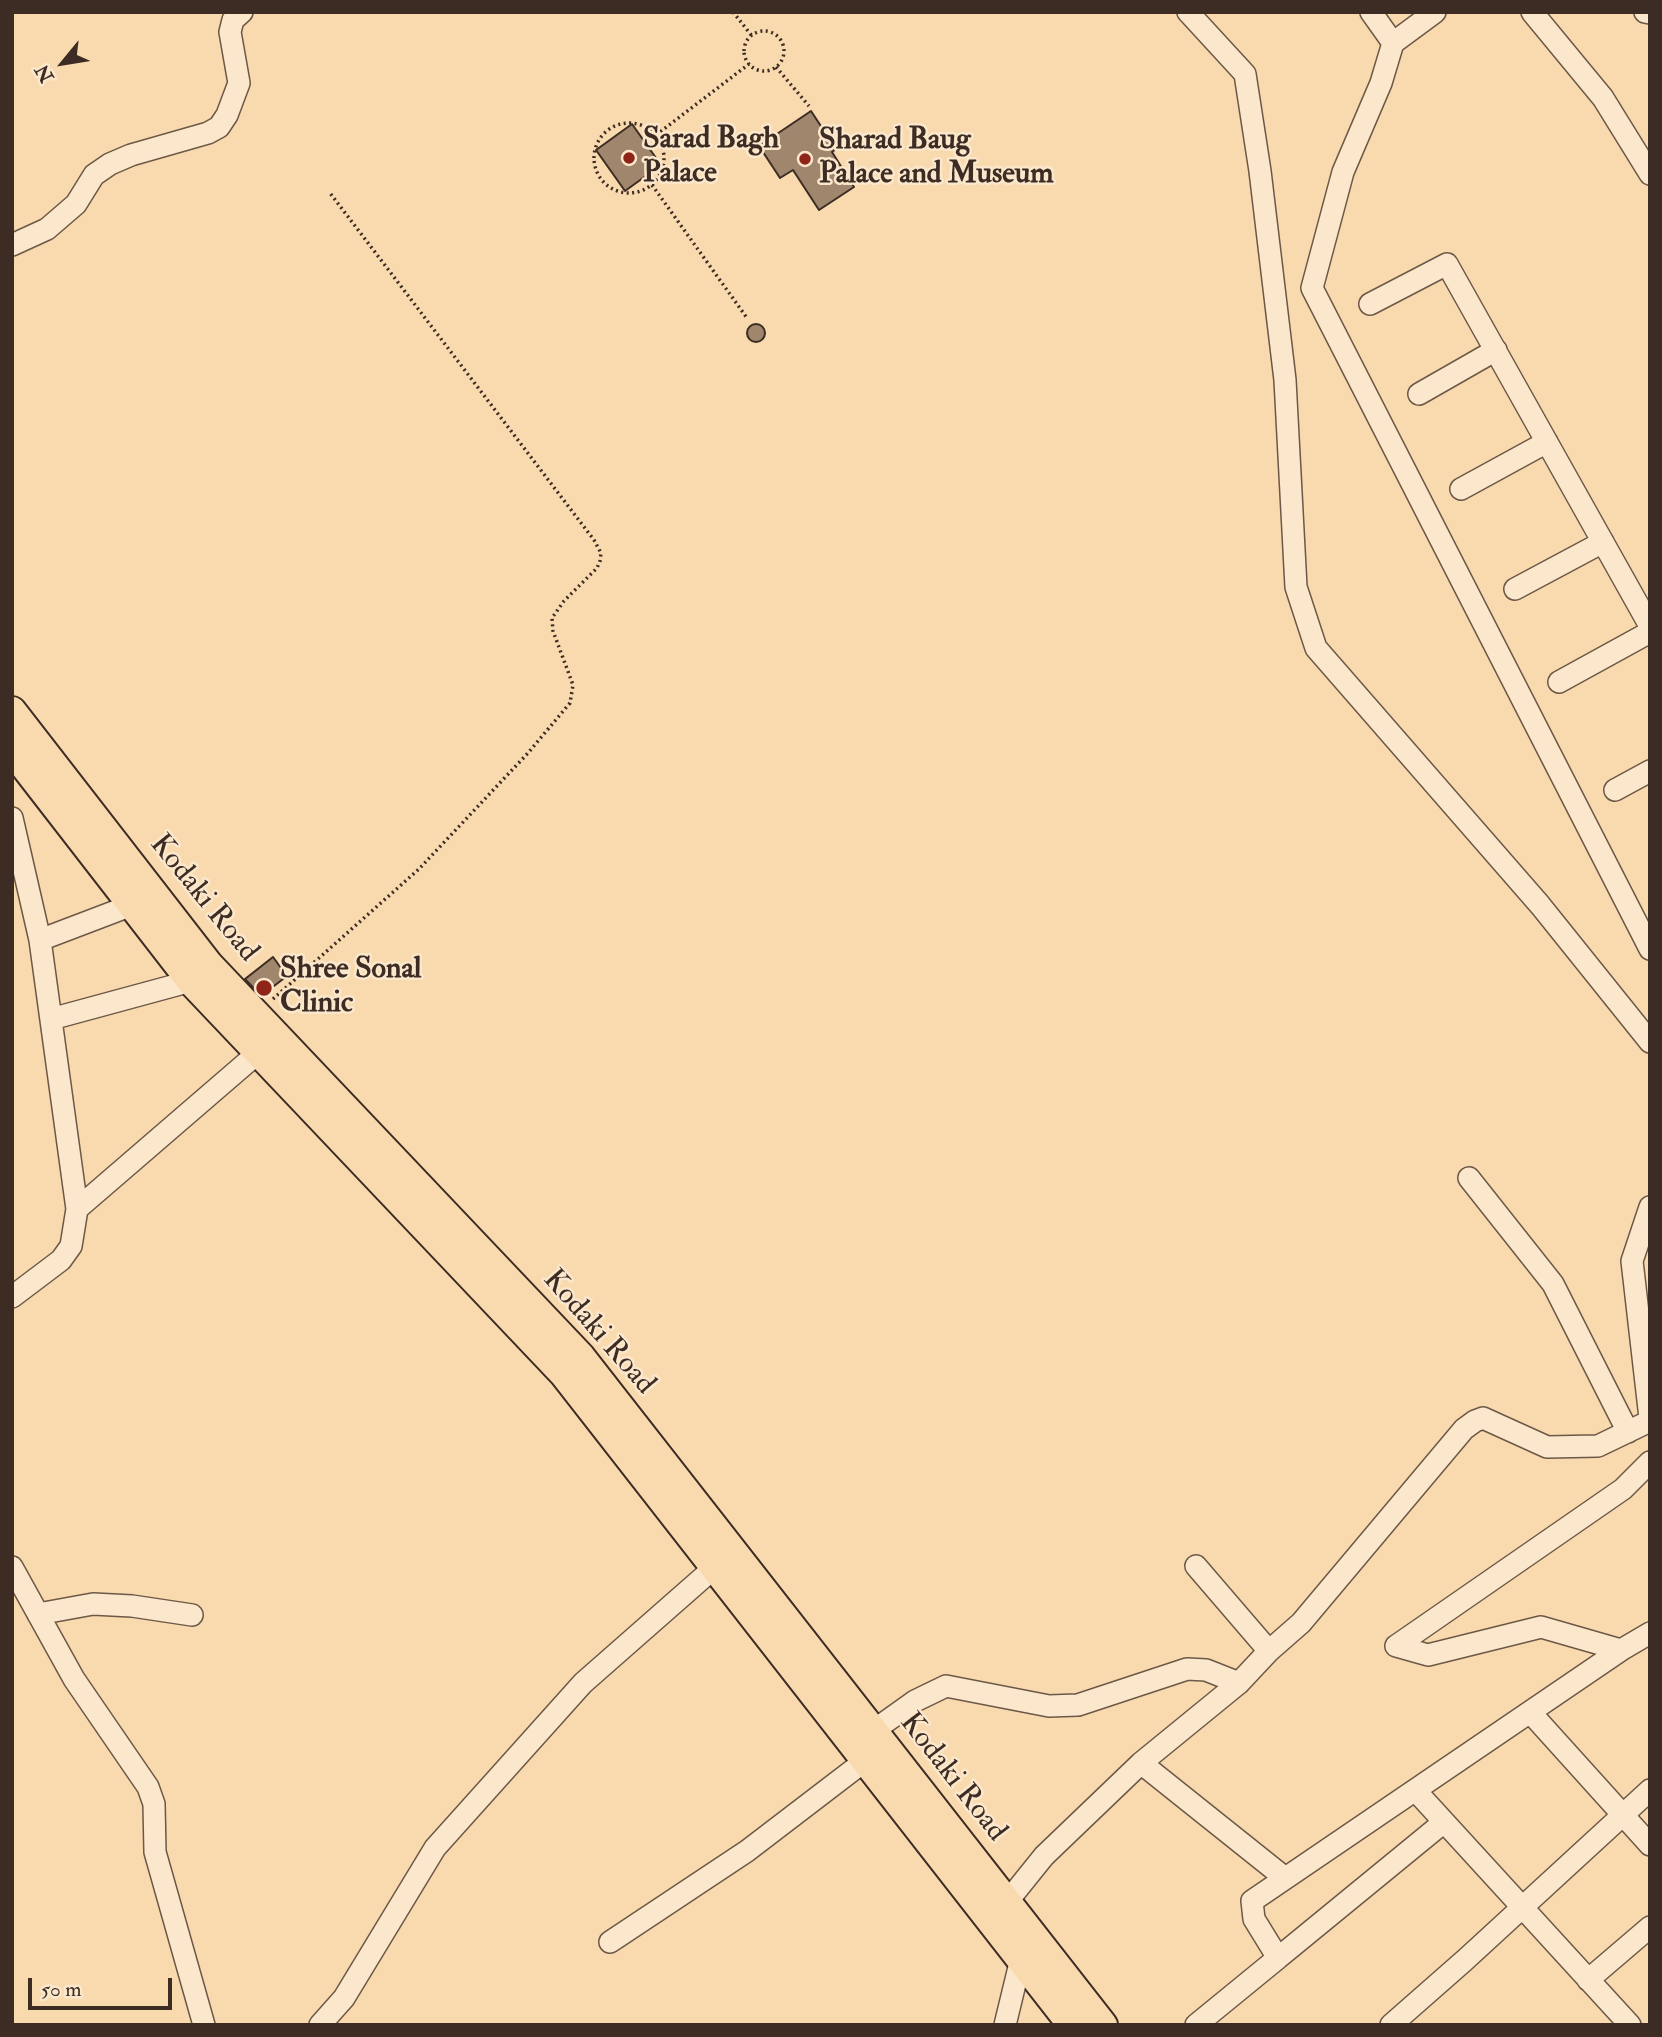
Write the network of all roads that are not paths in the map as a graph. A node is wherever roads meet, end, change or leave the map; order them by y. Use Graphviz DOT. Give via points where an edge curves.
graph roads {
  1 [pos="242,12"];
  2 [pos="1188,12"];
  3 [pos="1371,12"];
  4 [pos="1435,12"];
  5 [pos="1532,12"];
  6 [pos="1394,43"];
  7 [pos="1650,174"];
  8 [pos="12,245"];
  9 [pos="1370,304"];
  10 [pos="1496,350"];
  11 [pos="1419,394"];
  12 [pos="1547,442"];
  13 [pos="1461,489"];
  14 [pos="1603,542"];
  15 [pos="1515,589"];
  16 [pos="1650,626"];
  17 [pos="1650,632"];
  18 [pos="1559,682"];
  19 [pos="12,711"];
  20 [pos="12,750"];
  21 [pos="1650,771"];
  22 [pos="1615,789"];
  23 [pos="12,818"];
  24 [pos="132,905"];
  25 [pos="40,940"];
  26 [pos="1650,949"];
  27 [pos="191,981"];
  28 [pos="51,1019"];
  29 [pos="1650,1042"];
  30 [pos="259,1052"];
  31 [pos="1469,1178"];
  32 [pos="1650,1207"];
  33 [pos="77,1209"];
  34 [pos="17,1289"];
  35 [pos="1650,1420"];
  36 [pos="1628,1432"];
  37 [pos="1650,1462"];
  38 [pos="1196,1566"];
  39 [pos="715,1567"];
  40 [pos="13,1569"];
  41 [pos="38,1614"];
  42 [pos="192,1615"];
  43 [pos="1650,1633"];
  44 [pos="1620,1650"];
  45 [pos="1269,1651"];
  46 [pos="1239,1684"];
  47 [pos="1530,1712"];
  48 [pos="873,1731"];
  49 [pos="866,1760"];
  50 [pos="1142,1763"];
  51 [pos="1415,1790"];
  52 [pos="1650,1790"];
  53 [pos="1622,1815"];
  54 [pos="1444,1822"];
  55 [pos="1650,1845"];
  56 [pos="1285,1878"];
  57 [pos="1006,1902"];
  58 [pos="1521,1908"];
  59 [pos="1650,1927"];
  60 [pos="610,1942"];
  61 [pos="1278,1958"];
  62 [pos="1021,1959"];
  63 [pos="1588,1980"];
  64 [pos="204,2025"];
  65 [pos="320,2025"];
  66 [pos="1005,2025"];
  67 [pos="1072,2025"];
  68 [pos="1103,2025"];
  69 [pos="1196,2025"];
  70 [pos="1391,2025"];
  71 [pos="1630,2025"];
  1 -- 8 [label="street" via="233,20 230,32 239,83 219,127 110,164 94,175 76,204 47,229"];
  2 -- 29 [label="street" via="1245,74 1285,380 1296,587 1316,648 1540,905"];
  3 -- 6 [label="street"];
  4 -- 6 [label="street"];
  5 -- 7 [label="street" via="1603,97"];
  6 -- 26 [label="street" via="1343,172 1312,288"];
  9 -- 10 [label="street" via="1447,264"];
  10 -- 11 [label="street"];
  10 -- 12 [label="street"];
  12 -- 13 [label="street"];
  12 -- 14 [label="street"];
  14 -- 15 [label="street"];
  14 -- 16 [label="street"];
  17 -- 18 [label="street"];
  19 -- 48 [label="main road, Kodaki Road" via="209,964 581,1357"];
  20 -- 24 [label="main road, Kodaki Road"];
  21 -- 22 [label="street"];
  23 -- 25 [label="street"];
  24 -- 25 [label="street"];
  24 -- 27 [label="main road, Kodaki Road"];
  25 -- 28 [label="street"];
  27 -- 28 [label="street"];
  27 -- 30 [label="main road, Kodaki Road"];
  28 -- 33 [label="street"];
  30 -- 33 [label="street"];
  30 -- 39 [label="main road, Kodaki Road" via="563,1373"];
  31 -- 36 [label="street" via="1553,1284"];
  32 -- 35 [label="street" via="1632,1261"];
  33 -- 34 [label="street" via="71,1247 61,1260"];
  35 -- 36 [label="street"];
  36 -- 45 [label="street" via="1598,1446 1547,1447 1483,1418 1475,1421 1301,1623"];
  37 -- 44 [label="street" via="1623,1489 1396,1646 1428,1655 1541,1627"];
  38 -- 45 [label="street"];
  39 -- 49 [label="main road, Kodaki Road"];
  39 -- 65 [label="street" via="583,1683 435,1848 344,1998"];
  40 -- 41 [label="street"];
  41 -- 42 [label="street" via="93,1604"];
  41 -- 64 [label="street" via="74,1679 148,1787 154,1804 155,1852"];
  43 -- 44 [label="street"];
  44 -- 47 [label="street"];
  45 -- 46 [label="street"];
  46 -- 48 [label="street" via="1206,1670 1187,1669 1078,1705 1049,1706 946,1686"];
  46 -- 50 [label="street"];
  47 -- 51 [label="street"];
  47 -- 53 [label="street"];
  48 -- 57 [label="main road, Kodaki Road"];
  49 -- 60 [label="street" via="747,1851"];
  49 -- 62 [label="main road, Kodaki Road"];
  50 -- 56 [label="street"];
  50 -- 57 [label="street" via="1044,1856"];
  51 -- 54 [label="street"];
  51 -- 56 [label="street"];
  52 -- 53 [label="street"];
  53 -- 55 [label="street"];
  53 -- 58 [label="street"];
  54 -- 58 [label="street"];
  54 -- 61 [label="street"];
  56 -- 61 [label="street" via="1252,1901 1254,1919"];
  57 -- 68 [label="main road, Kodaki Road"];
  58 -- 63 [label="street"];
  58 -- 70 [label="street"];
  59 -- 63 [label="street"];
  61 -- 69 [label="street"];
  62 -- 66 [label="street"];
  62 -- 67 [label="main road, Kodaki Road"];
  63 -- 71 [label="street"];
}
